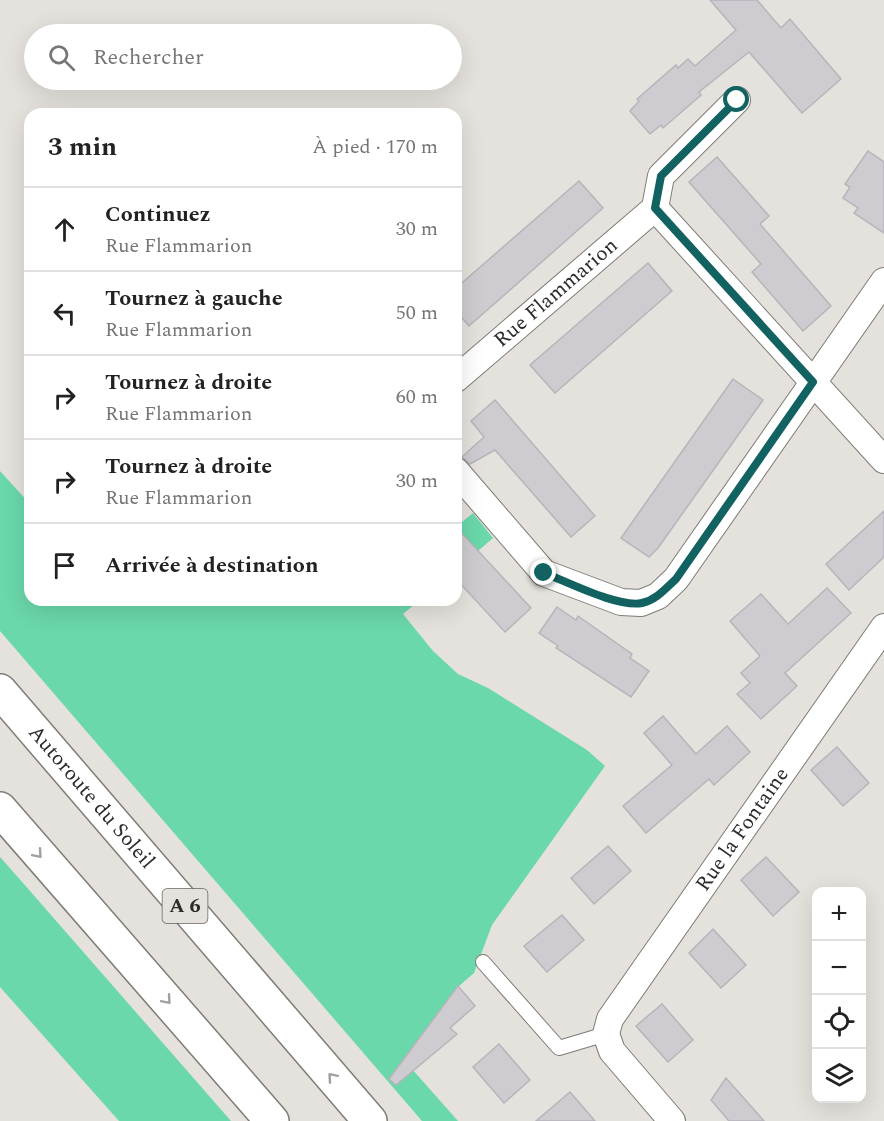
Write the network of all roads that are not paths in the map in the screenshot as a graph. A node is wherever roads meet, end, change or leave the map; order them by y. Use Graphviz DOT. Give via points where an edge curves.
graph roads {
  1 [pos="737,100"];
  2 [pos="655,208"];
  3 [pos="884,281"];
  4 [pos="462,374"];
  5 [pos="813,382"];
  6 [pos="884,460"];
  7 [pos="462,478"];
  8 [pos="884,627"];
  9 [pos="0,691"];
  10 [pos="0,809"];
  11 [pos="483,962"];
  12 [pos="606,1034"];
  13 [pos="272,1121"];
  14 [pos="370,1121"];
  15 [pos="672,1121"];
  1 -- 2 [label="street" via="661,176"];
  2 -- 4 [label="street, Rue Flammarion"];
  2 -- 5 [label="street"];
  3 -- 5 [label="street"];
  5 -- 6 [label="street"];
  5 -- 7 [label="street" via="676,579 658,596 641,603 621,602 544,573"];
  8 -- 12 [label="street, Rue la Fontaine" via="623,997 610,1018"];
  14 -- 9 [label="highway, Autoroute du Soleil / A 6, one-way"];
  10 -- 13 [label="highway, one-way"];
  11 -- 12 [label="lane" via="559,1048"];
  12 -- 15 [label="street" via="612,1051"];
}
